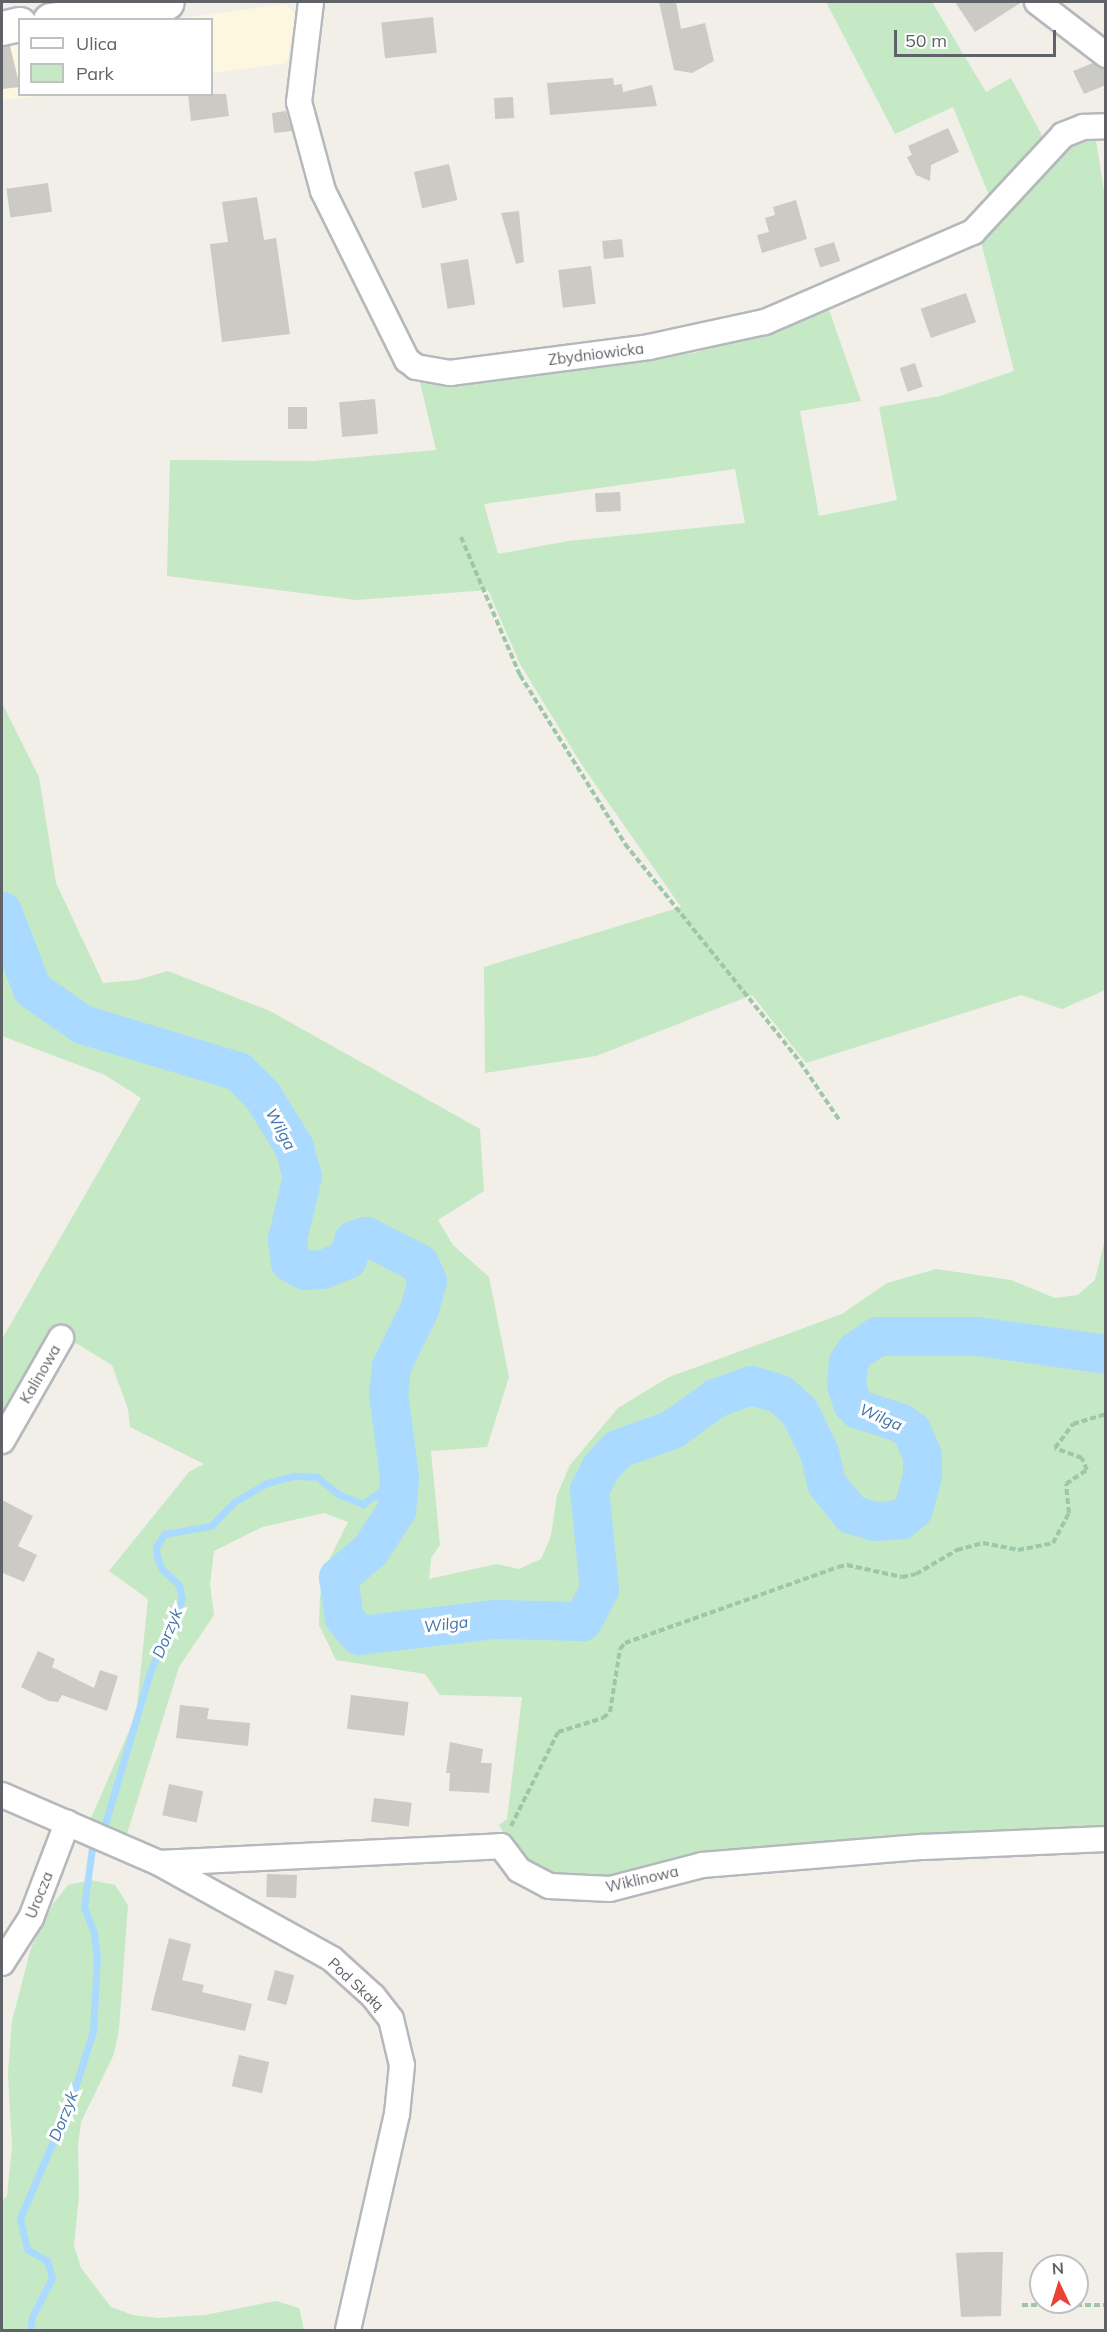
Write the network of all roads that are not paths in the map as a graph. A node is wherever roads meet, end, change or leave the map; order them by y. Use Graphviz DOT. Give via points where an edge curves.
graph roads {
  1 [pos="167,2"];
  2 [pos="311,2"];
  3 [pos="1037,2"];
  4 [pos="63,18"];
  5 [pos="18,24"];
  6 [pos="2,28"];
  7 [pos="1106,55"];
  8 [pos="1106,126"];
  9 [pos="61,1338"];
  10 [pos="2,1441"];
  11 [pos="2,1795"];
  12 [pos="67,1823"];
  13 [pos="1106,1839"];
  14 [pos="159,1863"];
  15 [pos="2,1963"];
  16 [pos="348,2331"];
  1 -- 4 [label="street"];
  2 -- 8 [label="street, Zbydniowicka" via="299,102 323,191 407,360 416,367 450,373 649,347 765,322 972,232 1063,135 1083,127"];
  3 -- 7 [label="street"];
  5 -- 6 [label="street"];
  9 -- 10 [label="street, Kalinowa"];
  11 -- 12 [label="street, Pod Skałą"];
  12 -- 14 [label="street, Pod Skałą"];
  12 -- 15 [label="street, Urocza" via="31,1918"];
  13 -- 14 [label="street, Wiklinowa" via="923,1847 702,1865 610,1890 549,1887 519,1870 501,1846"];
  14 -- 16 [label="street, Pod Skałą" via="332,1959 373,1996 391,2019 402,2064 397,2114"];
}
